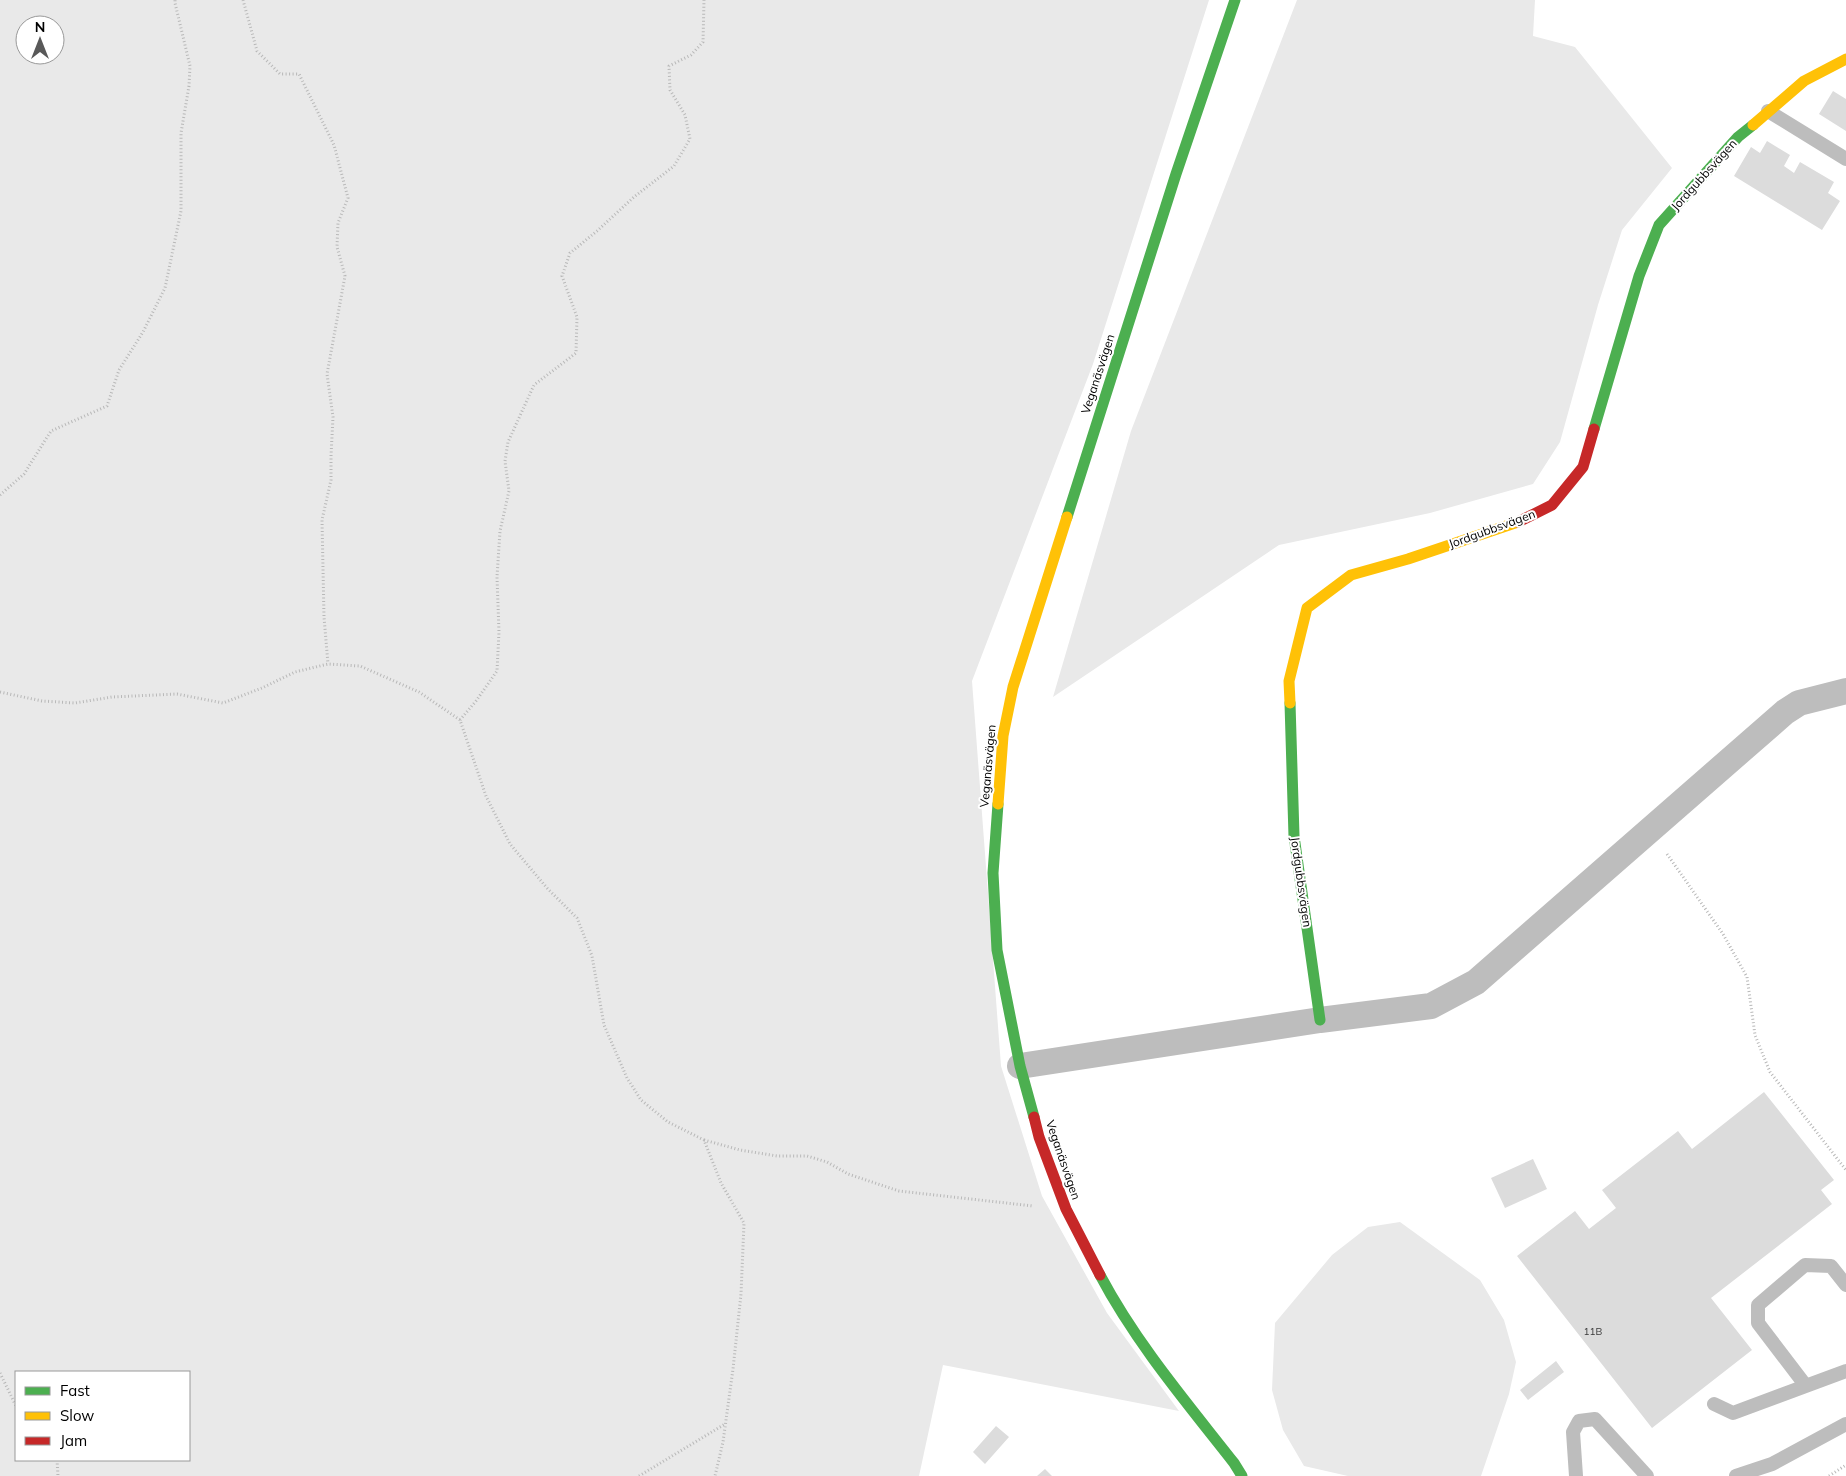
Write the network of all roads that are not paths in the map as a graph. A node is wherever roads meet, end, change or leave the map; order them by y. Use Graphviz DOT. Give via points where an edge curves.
graph roads {
  1 [pos="1235,0"];
  2 [pos="1846,59"];
  3 [pos="1768,111"];
  4 [pos="1846,159"];
  5 [pos="1846,691"];
  6 [pos="1320,1020"];
  7 [pos="1020,1066"];
  8 [pos="1846,1285"];
  9 [pos="1846,1371"];
  10 [pos="1806,1386"];
  11 [pos="1714,1404"];
  12 [pos="1846,1424"];
  13 [pos="1242,1476"];
  14 [pos="1576,1476"];
  15 [pos="1647,1476"];
  16 [pos="1736,1476"];
  1 -- 7 [label="street, Veganäsvägen" via="1028,637 1003,736 994,873 996,941"];
  2 -- 3 [label="street, Jordgubbsvägen" via="1804,81"];
  3 -- 4 [label="lane"];
  3 -- 6 [label="street, Jordgubbsvägen" via="1738,137 1658,225 1639,276 1583,467 1552,505 1522,520 1351,575 1307,608 1289,681 1294,836"];
  5 -- 6 [label="street" via="1799,703 1785,712 1476,982 1431,1006"];
  6 -- 7 [label="street"];
  7 -- 13 [label="street, Veganäsvägen" via="1039,1137 1066,1209 1108,1290 1150,1356"];
  8 -- 10 [label="lane" via="1831,1266 1805,1265 1758,1305 1758,1323"];
  9 -- 10 [label="lane"];
  10 -- 11 [label="lane" via="1733,1413"];
  12 -- 16 [label="lane" via="1772,1464"];
  14 -- 15 [label="lane" via="1572,1432 1579,1421 1595,1419"];
}
